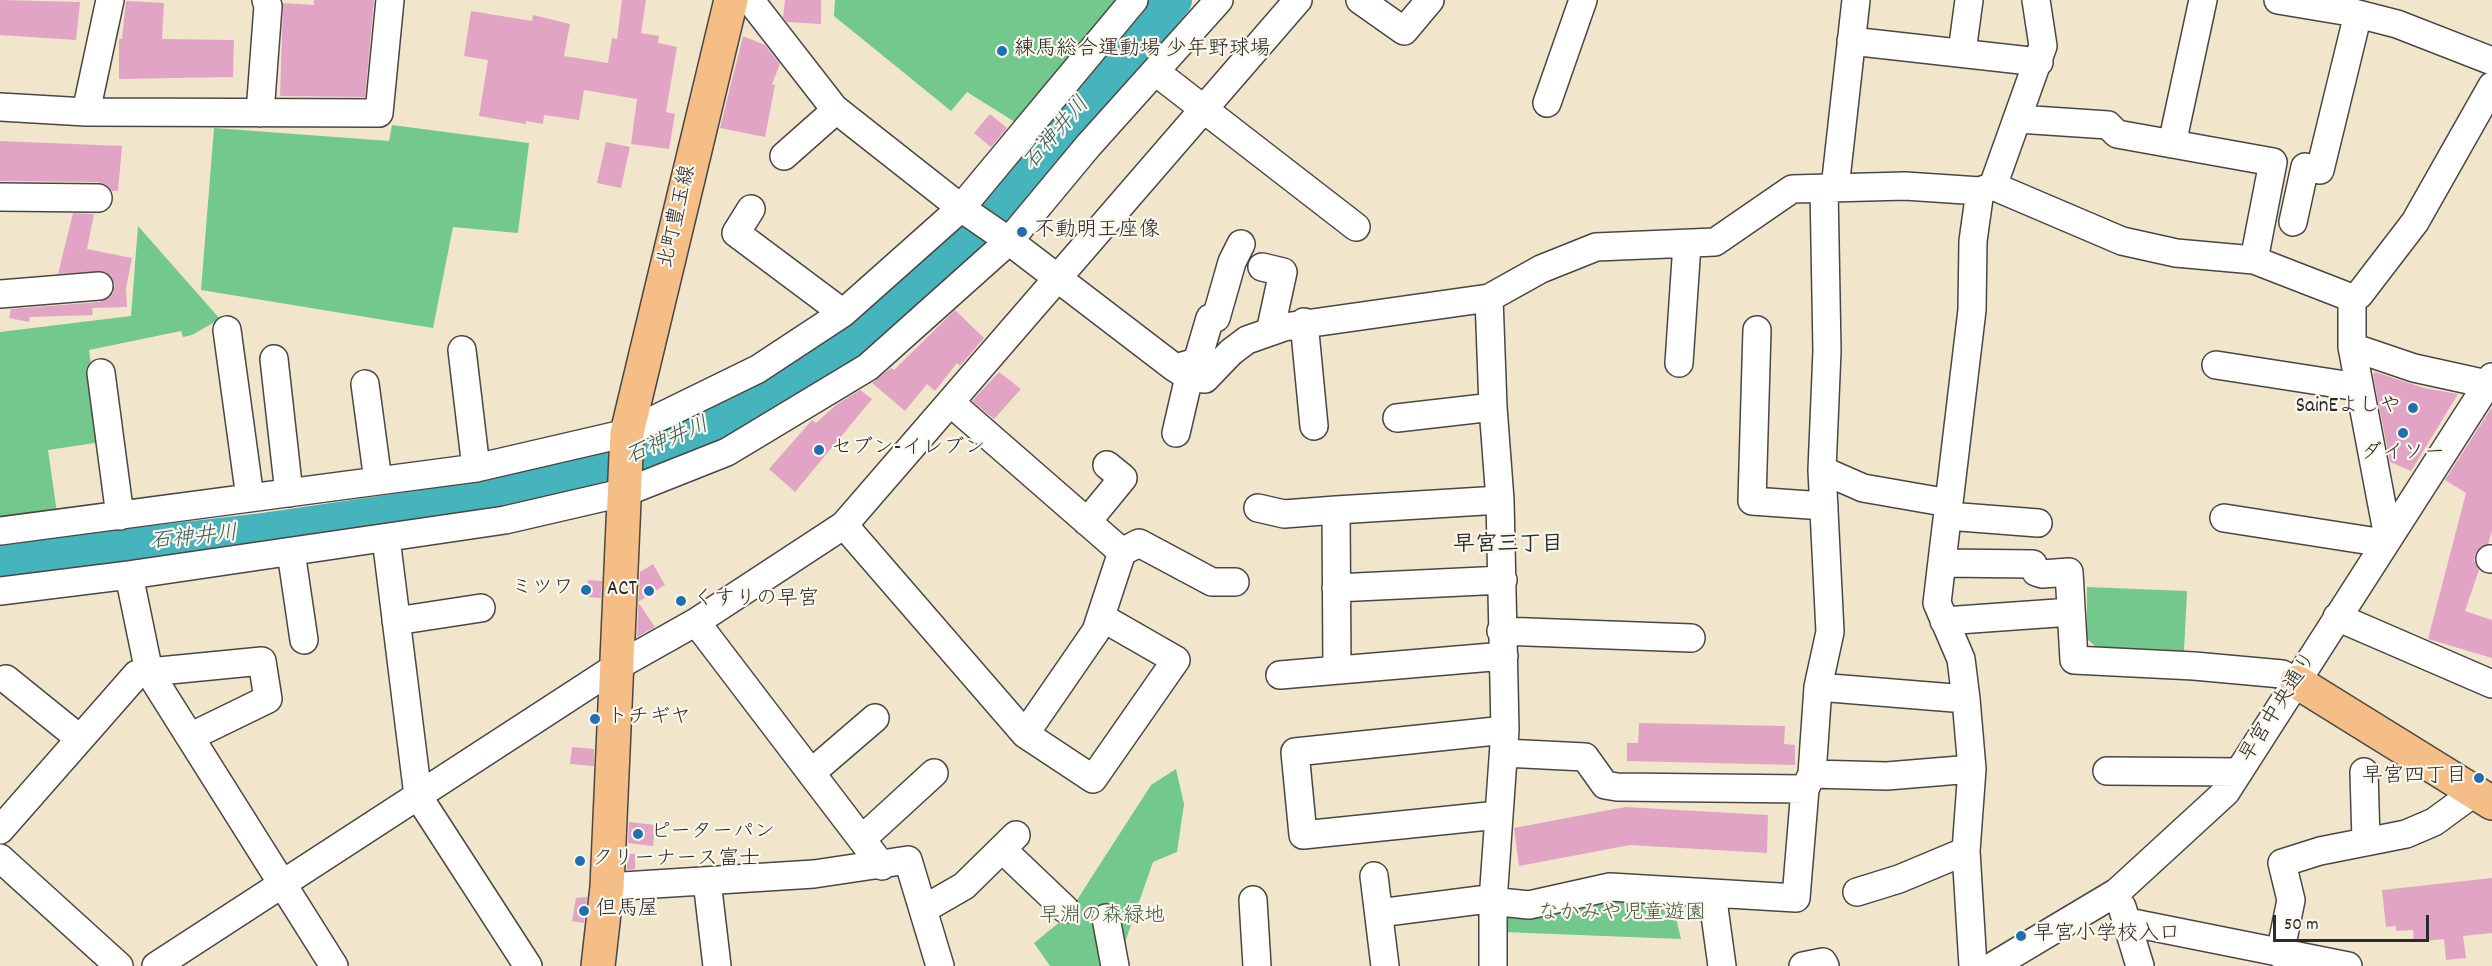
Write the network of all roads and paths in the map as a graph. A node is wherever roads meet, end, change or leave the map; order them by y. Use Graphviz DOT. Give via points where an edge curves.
graph roads {
  1 [pos="110,0"];
  2 [pos="266,0"];
  3 [pos="390,0"];
  4 [pos="731,0"];
  5 [pos="750,0"];
  6 [pos="1134,0"];
  7 [pos="1219,0"];
  8 [pos="1298,0"];
  9 [pos="1360,0"];
  10 [pos="1430,0"];
  11 [pos="1583,0"];
  12 [pos="1856,0"];
  13 [pos="1969,0"];
  14 [pos="2036,0"];
  15 [pos="2203,0"];
  16 [pos="2278,0"];
  17 [pos="2355,9"];
  18 [pos="1851,41"];
  19 [pos="1962,52"];
  20 [pos="2492,61"];
  21 [pos="2039,62"];
  22 [pos="1161,76"];
  23 [pos="2492,86"];
  24 [pos="1547,103"];
  25 [pos="0,107"];
  26 [pos="836,110"];
  27 [pos="1204,110"];
  28 [pos="86,111"];
  29 [pos="260,114"];
  30 [pos="2018,119"];
  31 [pos="2172,144"];
  32 [pos="784,156"];
  33 [pos="1830,188"];
  34 [pos="1987,188"];
  35 [pos="0,197"];
  36 [pos="98,198"];
  37 [pos="751,208"];
  38 [pos="965,210"];
  39 [pos="2293,222"];
  40 [pos="1356,227"];
  41 [pos="1005,238"];
  42 [pos="1241,244"];
  43 [pos="1687,244"];
  44 [pos="2254,260"];
  45 [pos="1262,267"];
  46 [pos="1058,280"];
  47 [pos="99,286"];
  48 [pos="0,294"];
  49 [pos="1489,298"];
  50 [pos="2352,298"];
  51 [pos="843,313"];
  52 [pos="1304,322"];
  53 [pos="227,330"];
  54 [pos="1757,330"];
  55 [pos="1270,332"];
  56 [pos="2352,347"];
  57 [pos="462,350"];
  58 [pos="274,359"];
  59 [pos="1679,363"];
  60 [pos="2216,365"];
  61 [pos="101,373"];
  62 [pos="1182,373"];
  63 [pos="2490,382"];
  64 [pos="365,384"];
  65 [pos="2358,387"];
  66 [pos="951,403"];
  67 [pos="1492,407"];
  68 [pos="1397,418"];
  69 [pos="1314,426"];
  70 [pos="1176,433"];
  71 [pos="627,434"];
  72 [pos="1107,465"];
  73 [pos="476,468"];
  74 [pos="1822,470"];
  75 [pos="378,481"];
  76 [pos="626,492"];
  77 [pos="289,493"];
  78 [pos="250,498"];
  79 [pos="1500,500"];
  80 [pos="1824,506"];
  81 [pos="1258,508"];
  82 [pos="1336,510"];
  83 [pos="1949,510"];
  84 [pos="120,516"];
  85 [pos="2224,518"];
  86 [pos="1087,522"];
  87 [pos="2038,523"];
  88 [pos="844,525"];
  89 [pos="0,531"];
  90 [pos="386,538"];
  91 [pos="2386,540"];
  92 [pos="291,552"];
  93 [pos="1122,552"];
  94 [pos="1942,563"];
  95 [pos="129,575"];
  96 [pos="1503,580"];
  97 [pos="1235,582"];
  98 [pos="1336,588"];
  99 [pos="0,591"];
  100 [pos="481,608"];
  101 [pos="2071,612"];
  102 [pos="1101,617"];
  103 [pos="2337,617"];
  104 [pos="396,621"];
  105 [pos="1944,621"];
  106 [pos="696,622"];
  107 [pos="1691,638"];
  108 [pos="304,640"];
  109 [pos="1503,643"];
  110 [pos="616,667"];
  111 [pos="1337,670"];
  112 [pos="149,672"];
  113 [pos="1280,675"];
  114 [pos="6,679"];
  115 [pos="2297,682"];
  116 [pos="2492,684"];
  117 [pos="1818,687"];
  118 [pos="1966,699"];
  119 [pos="875,718"];
  120 [pos="1025,734"];
  121 [pos="192,736"];
  122 [pos="79,738"];
  123 [pos="1504,742"];
  124 [pos="1972,769"];
  125 [pos="2107,771"];
  126 [pos="2239,772"];
  127 [pos="2364,772"];
  128 [pos="811,773"];
  129 [pos="934,773"];
  130 [pos="1809,782"];
  131 [pos="418,796"];
  132 [pos="2483,798"];
  133 [pos="1498,815"];
  134 [pos="0,830"];
  135 [pos="861,839"];
  136 [pos="2366,841"];
  137 [pos="1966,850"];
  138 [pos="0,858"];
  139 [pos="882,866"];
  140 [pos="1374,876"];
  141 [pos="706,881"];
  142 [pos="282,884"];
  143 [pos="607,887"];
  144 [pos="1857,892"];
  145 [pos="2117,892"];
  146 [pos="1712,893"];
  147 [pos="1253,900"];
  148 [pos="1493,901"];
  149 [pos="924,909"];
  150 [pos="1065,909"];
  151 [pos="1379,914"];
  152 [pos="1106,918"];
  153 [pos="2128,922"];
  154 [pos="2280,954"];
  155 [pos="2311,962"];
  156 [pos="119,966"];
  157 [pos="156,966"];
  158 [pos="334,966"];
  159 [pos="528,966"];
  160 [pos="598,966"];
  161 [pos="717,966"];
  162 [pos="940,966"];
  163 [pos="1115,966"];
  164 [pos="1257,966"];
  165 [pos="1385,966"];
  166 [pos="1493,966"];
  167 [pos="1722,966"];
  168 [pos="1803,966"];
  169 [pos="1825,966"];
  170 [pos="1973,966"];
  171 [pos="1993,966"];
  172 [pos="2140,966"];
  173 [pos="2348,966"];
  1 -- 28 [label="street"];
  2 -- 29 [label="street"];
  3 -- 29 [label="street" via="379,112"];
  4 -- 71 [label="main road, 北町豊玉線"];
  5 -- 26 [label="street"];
  6 -- 38 [label="street"];
  7 -- 41 [label="street"];
  8 -- 27 [label="street"];
  9 -- 10 [label="street" via="1404,32"];
  11 -- 24 [label="street"];
  12 -- 18 [label="street"];
  13 -- 19 [label="street"];
  14 -- 21 [label="street" via="2043,46"];
  15 -- 31 [label="street"];
  16 -- 17 [label="street"];
  17 -- 20 [label="street"];
  17 -- 39 [label="street" via="2320,170 2305,167"];
  18 -- 19 [label="street"];
  18 -- 33 [label="street"];
  19 -- 21 [label="street"];
  21 -- 30 [label="street"];
  22 -- 27 [label="street"];
  23 -- 50 [label="street" via="2415,222 2359,296"];
  25 -- 28 [label="street"];
  26 -- 32 [label="street"];
  26 -- 38 [label="street"];
  27 -- 40 [label="street"];
  27 -- 46 [label="street"];
  28 -- 29 [label="street"];
  30 -- 31 [label="street" via="2108,125 2117,134"];
  30 -- 34 [label="street"];
  31 -- 44 [label="street" via="2274,162"];
  33 -- 34 [label="street"];
  33 -- 43 [label="street" via="1792,189 1715,242"];
  33 -- 74 [label="street"];
  34 -- 44 [label="street" via="2122,241 2176,253"];
  34 -- 83 [label="street" via="1973,241 1972,310"];
  35 -- 36 [label="street"];
  37 -- 51 [label="street" via="736,233"];
  38 -- 41 [label="street"];
  38 -- 51 [label="street"];
  41 -- 46 [label="street"];
  41 -- 76 [label="street" via="868,367 727,452"];
  42 -- 62 [label="street" via="1215,318 1210,318 1197,362"];
  43 -- 49 [label="street" via="1596,247 1542,269"];
  43 -- 59 [label="street"];
  44 -- 50 [label="street"];
  45 -- 55 [label="street" via="1283,272"];
  46 -- 62 [label="street"];
  46 -- 66 [label="street"];
  47 -- 48 [label="street"];
  49 -- 52 [label="street"];
  49 -- 67 [label="street"];
  50 -- 56 [label="street"];
  51 -- 71 [label="street" via="758,369"];
  52 -- 55 [label="street"];
  52 -- 69 [label="street"];
  53 -- 78 [label="street"];
  54 -- 80 [label="street" via="1752,501"];
  55 -- 62 [label="street" via="1231,352 1204,379"];
  56 -- 63 [label="street" via="2414,368"];
  56 -- 65 [label="street"];
  57 -- 73 [label="street"];
  58 -- 77 [label="street"];
  60 -- 65 [label="street"];
  61 -- 84 [label="street"];
  62 -- 70 [label="street"];
  63 -- 91 [label="street, 早宮中央通り"];
  64 -- 75 [label="street"];
  65 -- 91 [label="street"];
  66 -- 86 [label="street"];
  66 -- 88 [label="street"];
  67 -- 68 [label="street"];
  67 -- 79 [label="street"];
  71 -- 73 [label="street"];
  71 -- 76 [label="main road, 北町豊玉線"];
  72 -- 86 [label="street" via="1123,478"];
  73 -- 75 [label="street"];
  74 -- 80 [label="street"];
  74 -- 83 [label="street" via="1863,488"];
  75 -- 77 [label="street"];
  76 -- 90 [label="street" via="505,520"];
  76 -- 110 [label="main road"];
  77 -- 78 [label="street"];
  78 -- 84 [label="street"];
  79 -- 82 [label="street"];
  79 -- 96 [label="street"];
  80 -- 117 [label="street" via="1830,632"];
  81 -- 82 [label="street" via="1284,514"];
  82 -- 98 [label="street"];
  83 -- 87 [label="street"];
  83 -- 94 [label="street"];
  84 -- 89 [label="street"];
  85 -- 91 [label="street"];
  86 -- 93 [label="street"];
  88 -- 106 [label="street"];
  88 -- 120 [label="street"];
  90 -- 92 [label="street"];
  90 -- 104 [label="street"];
  91 -- 103 [label="street, 早宮中央通り"];
  92 -- 95 [label="street"];
  92 -- 108 [label="street"];
  93 -- 97 [label="street" via="1139,543 1212,582"];
  93 -- 102 [label="street"];
  94 -- 101 [label="street" via="2033,564 2036,572 2042,574 2069,572"];
  94 -- 105 [label="street" via="1937,603"];
  95 -- 99 [label="street"];
  95 -- 112 [label="street"];
  96 -- 98 [label="street"];
  96 -- 109 [label="street"];
  98 -- 111 [label="street"];
  100 -- 104 [label="street"];
  101 -- 105 [label="street"];
  101 -- 115 [label="street" via="2074,660 2282,674"];
  102 -- 120 [label="street" via="1096,631"];
  102 -- 120 [label="street" via="1176,660 1093,779"];
  103 -- 115 [label="street, 早宮中央通り"];
  103 -- 116 [label="street"];
  104 -- 131 [label="street"];
  105 -- 118 [label="street" via="1960,659"];
  106 -- 110 [label="street"];
  106 -- 128 [label="street"];
  107 -- 109 [label="street"];
  109 -- 111 [label="street"];
  109 -- 123 [label="street"];
  110 -- 131 [label="street"];
  110 -- 143 [label="main road"];
  111 -- 113 [label="street"];
  112 -- 121 [label="street"];
  112 -- 121 [label="street" via="262,661 268,699"];
  112 -- 122 [label="street" via="137,674"];
  114 -- 122 [label="street"];
  115 -- 126 [label="street, 早宮中央通り"];
  115 -- 132 [label="main road"];
  117 -- 118 [label="street"];
  117 -- 130 [label="street"];
  118 -- 124 [label="street"];
  119 -- 128 [label="street"];
  121 -- 142 [label="street"];
  122 -- 134 [label="street"];
  123 -- 130 [label="street" via="1585,758 1605,785 1617,787"];
  123 -- 133 [label="street"];
  123 -- 133 [label="street" via="1295,752 1303,835"];
  124 -- 130 [label="street"];
  124 -- 137 [label="street"];
  125 -- 126 [label="street"];
  126 -- 145 [label="street, 早宮中央通り" via="2221,798"];
  127 -- 136 [label="street"];
  128 -- 135 [label="street"];
  129 -- 135 [label="street"];
  130 -- 146 [label="street" via="1796,898"];
  131 -- 142 [label="street"];
  131 -- 159 [label="street"];
  132 -- 136 [label="street" via="2406,834"];
  133 -- 148 [label="street"];
  135 -- 139 [label="street"];
  136 -- 154 [label="street" via="2282,862 2291,900"];
  137 -- 144 [label="street"];
  137 -- 170 [label="street"];
  138 -- 156 [label="street"];
  139 -- 141 [label="street"];
  139 -- 149 [label="street" via="908,860"];
  140 -- 151 [label="street"];
  141 -- 143 [label="street"];
  141 -- 161 [label="street"];
  142 -- 157 [label="street"];
  142 -- 158 [label="street"];
  143 -- 160 [label="main road"];
  145 -- 153 [label="street"];
  145 -- 171 [label="street, 早宮中央通り"];
  146 -- 148 [label="street" via="1610,887 1529,905"];
  146 -- 167 [label="street"];
  147 -- 164 [label="street"];
  148 -- 151 [label="street"];
  148 -- 166 [label="street"];
  149 -- 150 [label="street" via="964,886 1009,842"];
  149 -- 162 [label="street"];
  151 -- 165 [label="street"];
  152 -- 163 [label="street"];
  153 -- 154 [label="street"];
  153 -- 172 [label="street"];
  154 -- 155 [label="street"];
  155 -- 173 [label="street"];
  168 -- 169 [label="street" via="1823,962"];
}
